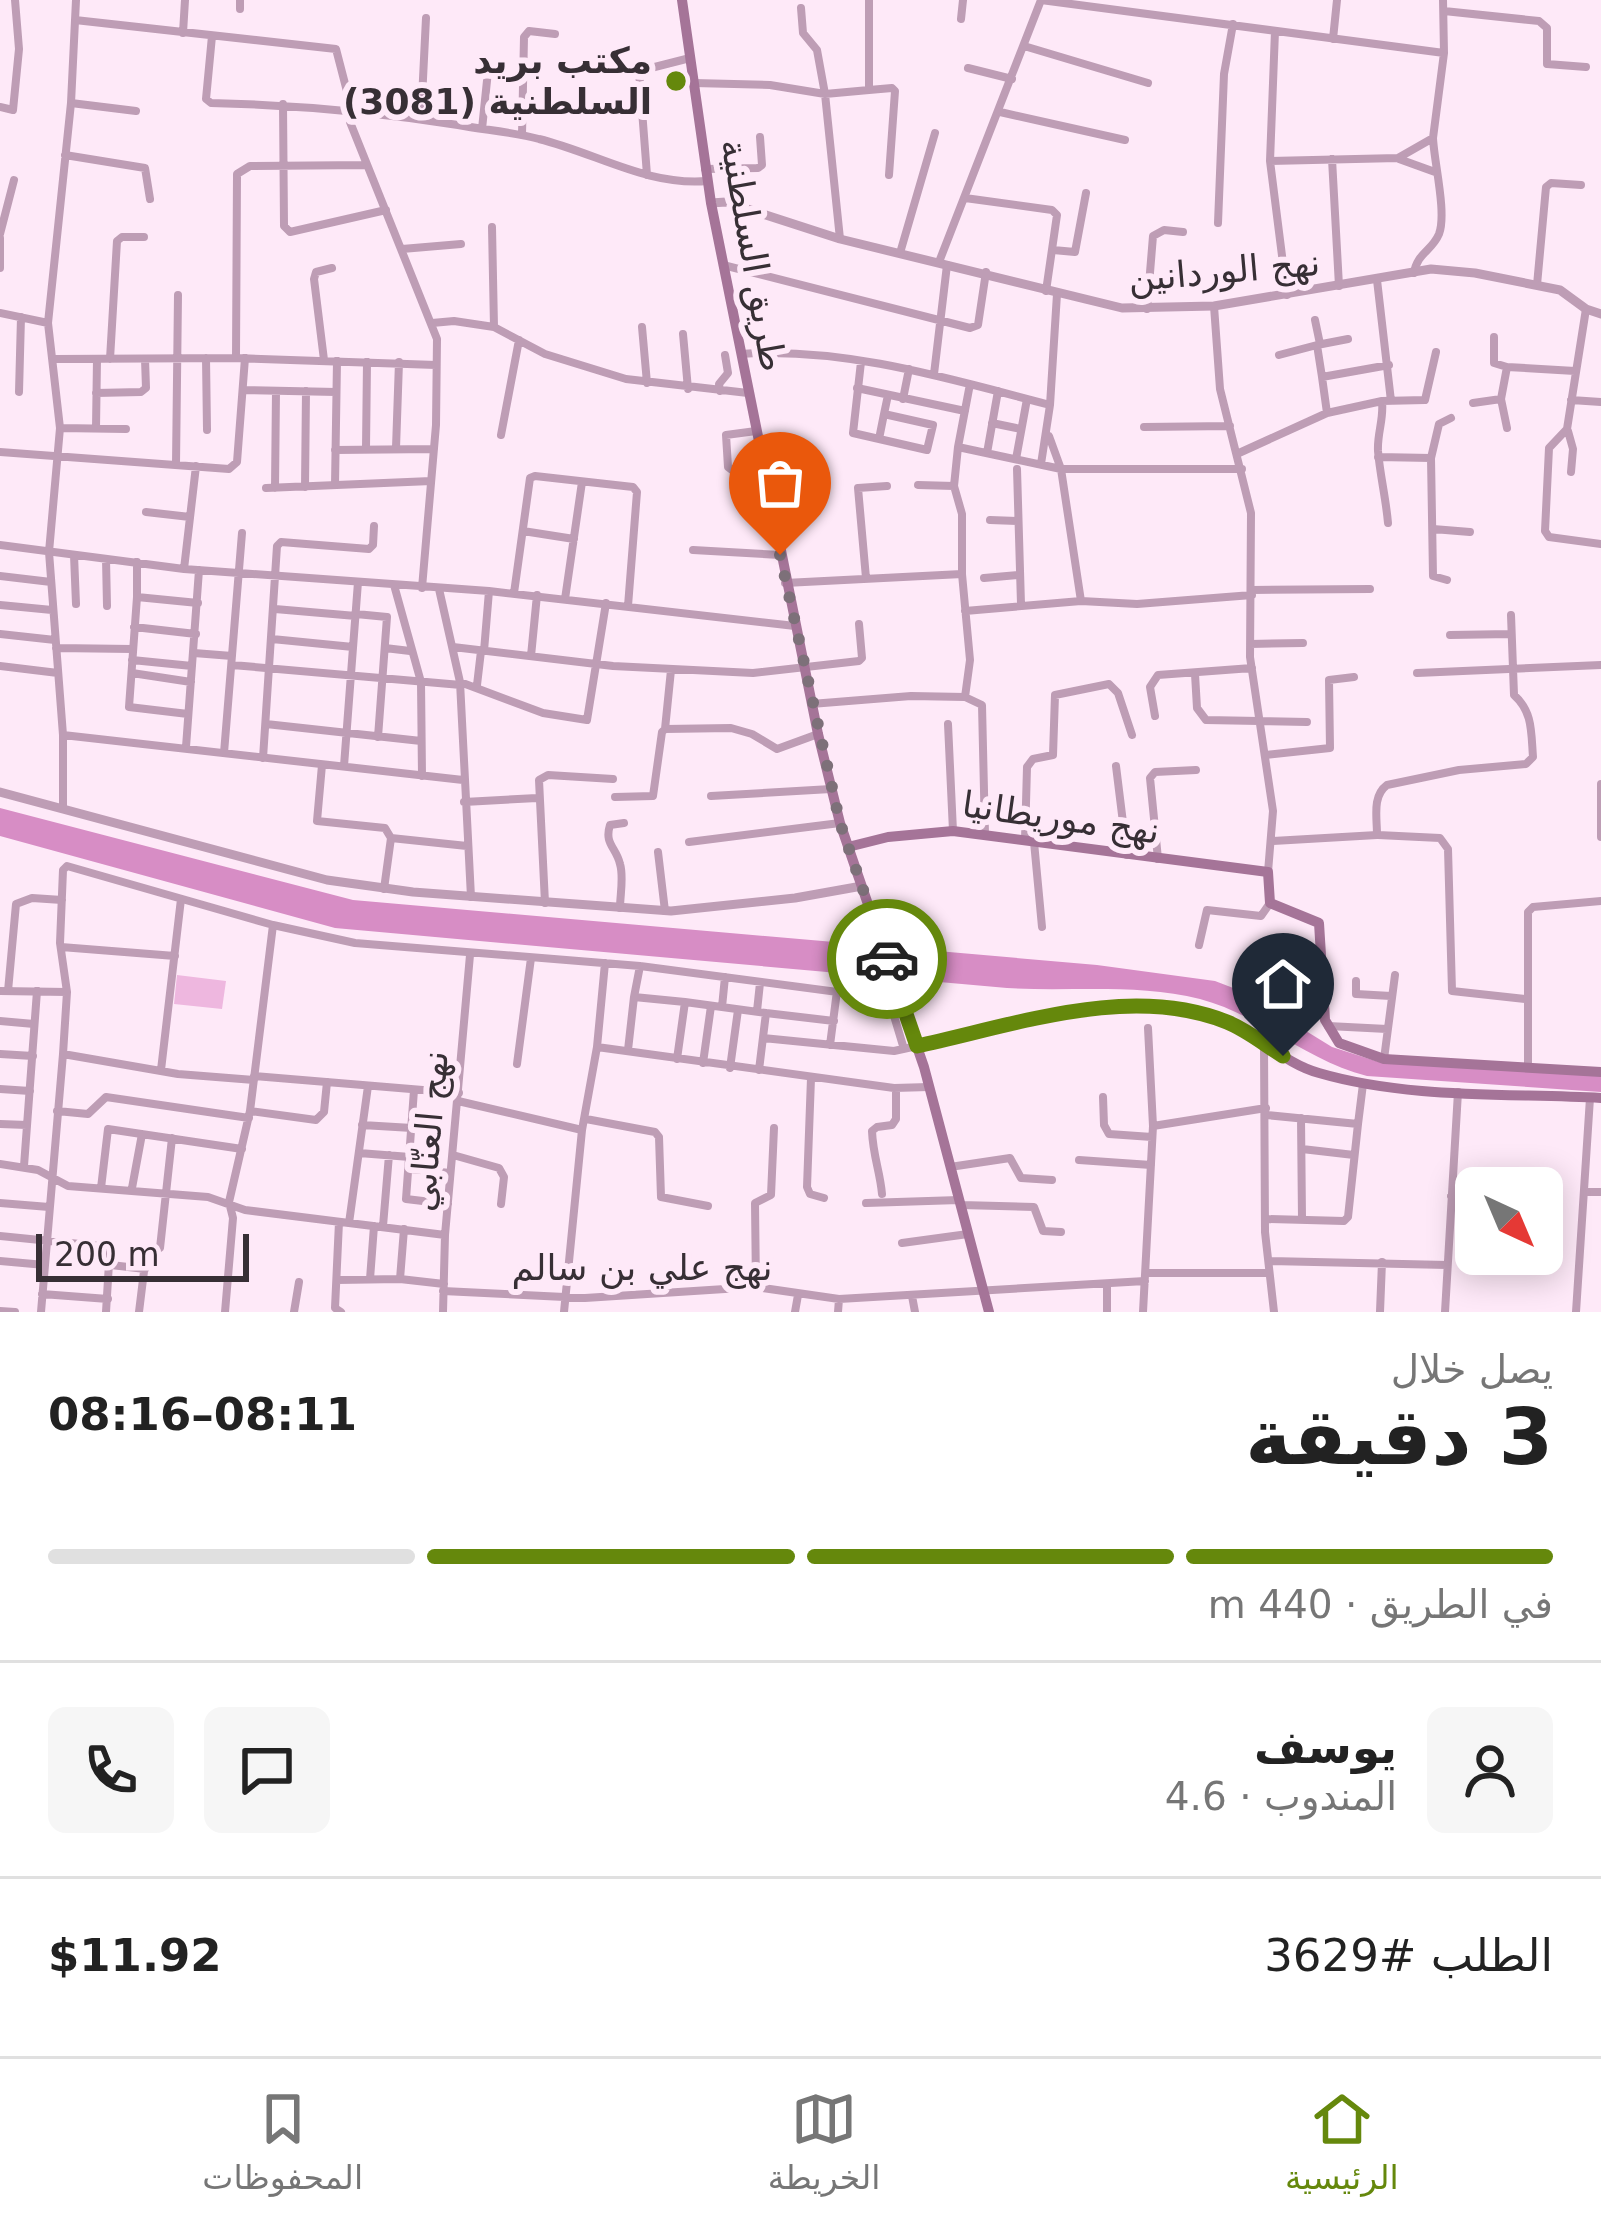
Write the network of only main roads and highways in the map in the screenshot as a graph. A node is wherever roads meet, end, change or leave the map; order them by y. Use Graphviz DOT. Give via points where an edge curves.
graph roads {
  1 [pos="682,0"];
  2 [pos="848,847"];
  3 [pos="911,1047"];
  4 [pos="1601,1072"];
  5 [pos="1596,1098"];
  6 [pos="989,1312"];
  1 -- 2 [label="main road, طريق السلطنية" via="762,468"];
  2 -- 3 [label="main road, طريق السلطنية"];
  2 -- 4 [label="main road, نهج موريطانيا" via="952,831 1268,872 1270,903 1318,922 1327,1026 1347,1048 1384,1059"];
  3 -- 5 [label="main road" via="1083,1011 1156,1006 1218,1019 1310,1071 1363,1083"];
  3 -- 6 [label="main road"];
}
